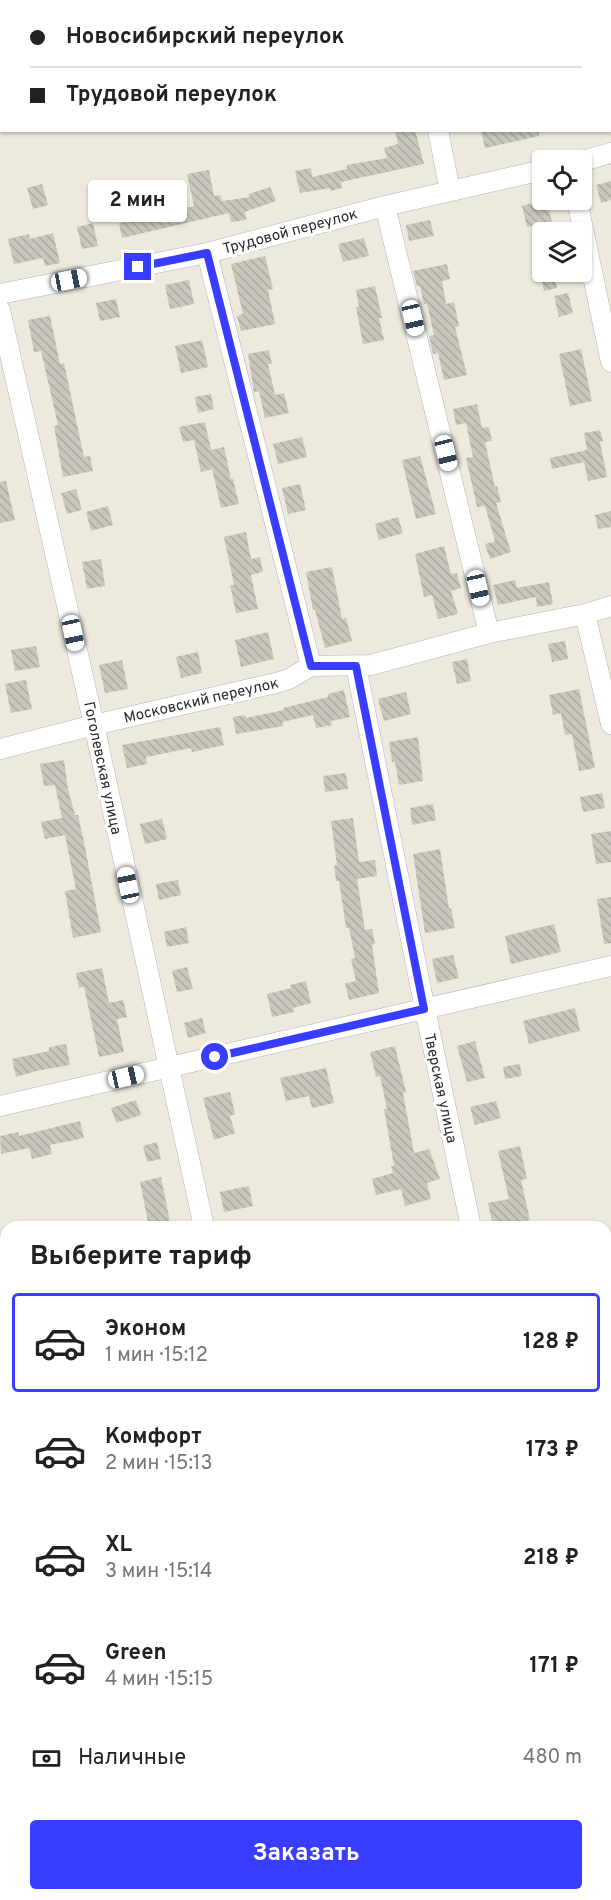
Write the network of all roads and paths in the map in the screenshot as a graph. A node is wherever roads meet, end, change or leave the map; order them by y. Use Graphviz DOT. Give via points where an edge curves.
graph roads {
  1 [pos="438,132"];
  2 [pos="611,153"];
  3 [pos="592,158"];
  4 [pos="532,172"];
  5 [pos="450,191"];
  6 [pos="386,206"];
  7 [pos="579,210"];
  8 [pos="207,253"];
  9 [pos="0,294"];
  10 [pos="0,310"];
  11 [pos="611,362"];
  12 [pos="611,606"];
  13 [pos="585,614"];
  14 [pos="489,633"];
  15 [pos="311,666"];
  16 [pos="356,666"];
  17 [pos="611,724"];
  18 [pos="94,725"];
  19 [pos="0,749"];
  20 [pos="611,966"];
  21 [pos="424,1009"];
  22 [pos="168,1067"];
  23 [pos="0,1106"];
  24 [pos="203,1221"];
  25 [pos="470,1221"];
  1 -- 5 [label="street"];
  2 -- 3 [label="street"];
  4 -- 5 [label="street, Трудовой переулок"];
  5 -- 6 [label="street, Трудовой переулок"];
  6 -- 8 [label="street, Трудовой переулок"];
  6 -- 14 [label="street"];
  7 -- 11 [label="street"];
  8 -- 9 [label="street, Трудовой переулок"];
  8 -- 15 [label="street"];
  10 -- 18 [label="street, Гоголевская улица"];
  12 -- 13 [label="street, Московский переулок"];
  13 -- 14 [label="street, Московский переулок"];
  13 -- 17 [label="street"];
  14 -- 16 [label="street, Московский переулок"];
  15 -- 16 [label="street, Московский переулок"];
  15 -- 18 [label="street, Московский переулок" via="276,683"];
  16 -- 21 [label="street, Тверская улица"];
  18 -- 19 [label="street, Московский переулок"];
  18 -- 22 [label="street, Гоголевская улица"];
  20 -- 21 [label="street"];
  21 -- 22 [label="street"];
  21 -- 25 [label="street, Тверская улица"];
  22 -- 23 [label="street"];
  22 -- 24 [label="street, Гоголевская улица"];
}
